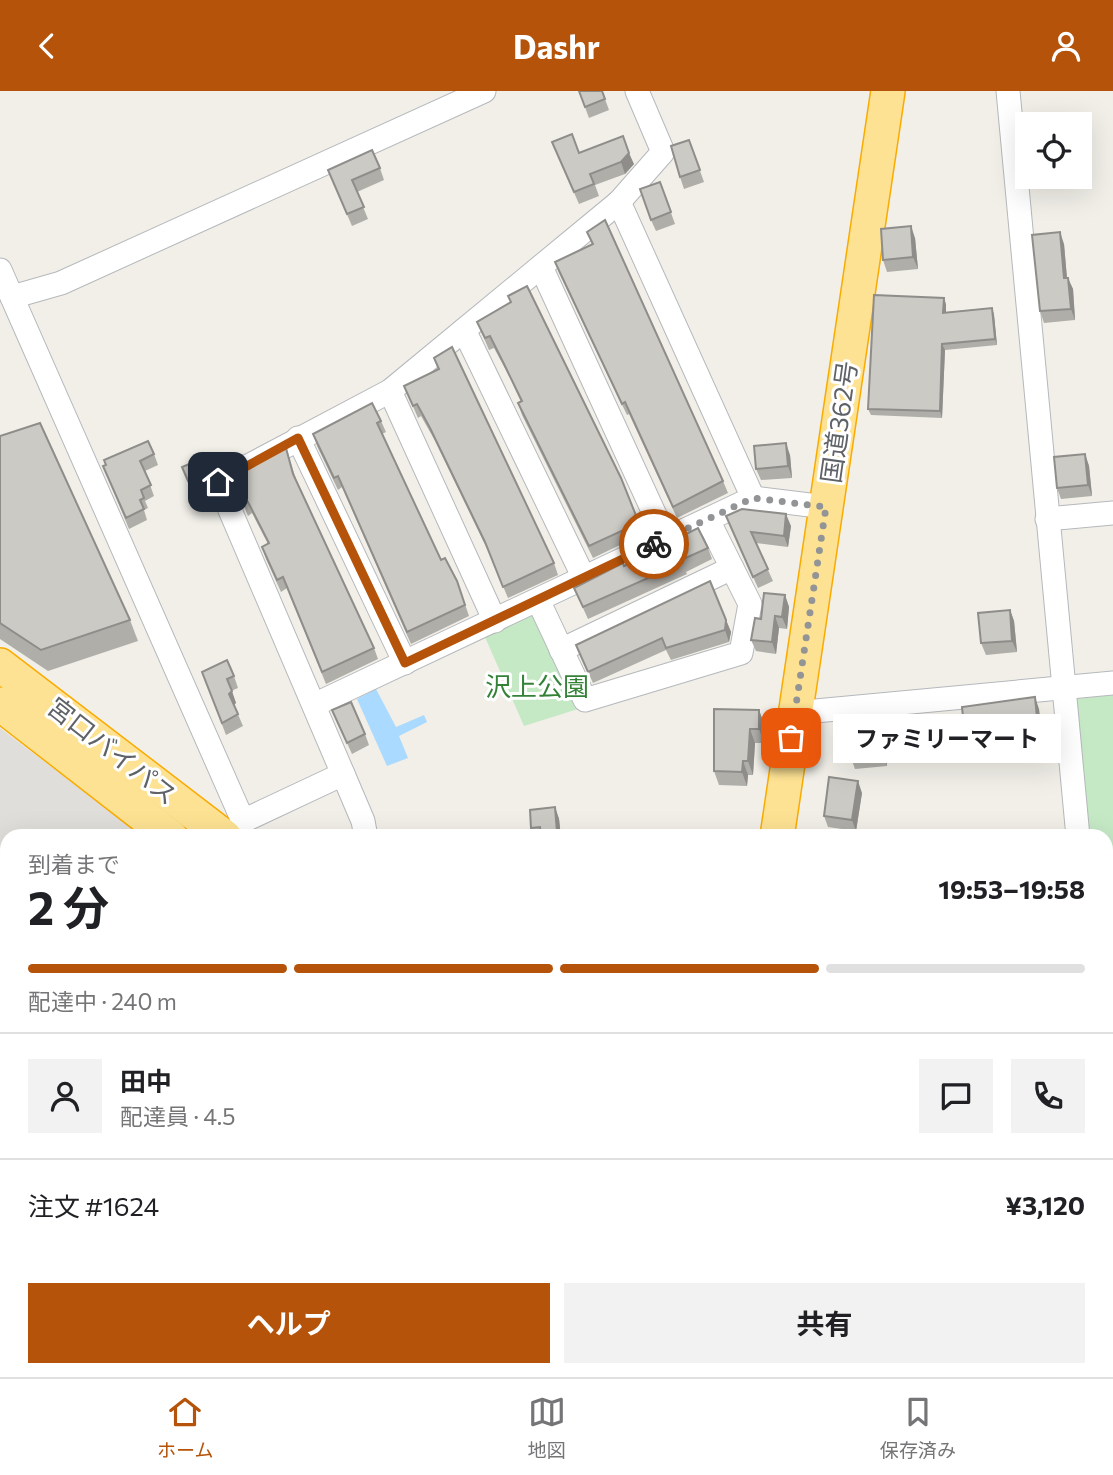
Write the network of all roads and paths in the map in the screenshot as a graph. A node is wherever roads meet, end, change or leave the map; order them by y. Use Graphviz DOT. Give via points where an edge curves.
graph roads {
  1 [pos="484,91"];
  2 [pos="637,91"];
  3 [pos="888,91"];
  4 [pos="1009,91"];
  5 [pos="619,202"];
  6 [pos="541,267"];
  7 [pos="0,270"];
  8 [pos="12,297"];
  9 [pos="464,330"];
  10 [pos="390,391"];
  11 [pos="298,438"];
  12 [pos="753,498"];
  13 [pos="826,507"];
  14 [pos="1113,513"];
  15 [pos="1047,519"];
  16 [pos="708,520"];
  17 [pos="666,539"];
  18 [pos="732,568"];
  19 [pos="584,578"];
  20 [pos="538,600"];
  21 [pos="495,621"];
  22 [pos="561,650"];
  23 [pos="405,663"];
  24 [pos="0,665"];
  25 [pos="1113,683"];
  26 [pos="1064,688"];
  27 [pos="0,704"];
  28 [pos="314,705"];
  29 [pos="794,713"];
  30 [pos="343,774"];
  31 [pos="162,829"];
  32 [pos="215,829"];
  33 [pos="364,829"];
  34 [pos="778,829"];
  35 [pos="1077,829"];
  1 -- 8 [label="street" via="61,283"];
  2 -- 5 [label="street" via="663,152"];
  3 -- 13 [label="highway, 国道362号"];
  4 -- 15 [label="street"];
  5 -- 6 [label="street"];
  5 -- 12 [label="street"];
  6 -- 9 [label="street"];
  6 -- 17 [label="street"];
  7 -- 8 [label="street"];
  8 -- 30 [label="street" via="243,821"];
  9 -- 10 [label="street"];
  9 -- 19 [label="street"];
  10 -- 11 [label="street"];
  10 -- 21 [label="street"];
  11 -- 23 [label="street"];
  11 -- 28 [label="street" via="218,482"];
  12 -- 13 [label="street"];
  12 -- 16 [label="street"];
  13 -- 29 [label="highway, 国道362号"];
  14 -- 15 [label="street"];
  15 -- 26 [label="street"];
  16 -- 17 [label="street"];
  16 -- 18 [label="street"];
  17 -- 19 [label="street"];
  18 -- 22 [label="street"];
  18 -- 22 [label="street" via="750,604 741,653 585,701"];
  19 -- 20 [label="street"];
  20 -- 21 [label="street"];
  20 -- 22 [label="street"];
  21 -- 23 [label="street"];
  23 -- 28 [label="street"];
  24 -- 32 [label="highway, 宮口バイパス"];
  25 -- 26 [label="street"];
  26 -- 29 [label="street"];
  26 -- 35 [label="street"];
  27 -- 31 [label="highway, 宮口バイパス"];
  28 -- 30 [label="street"];
  29 -- 34 [label="highway, 国道362号"];
  30 -- 33 [label="street"];
}
